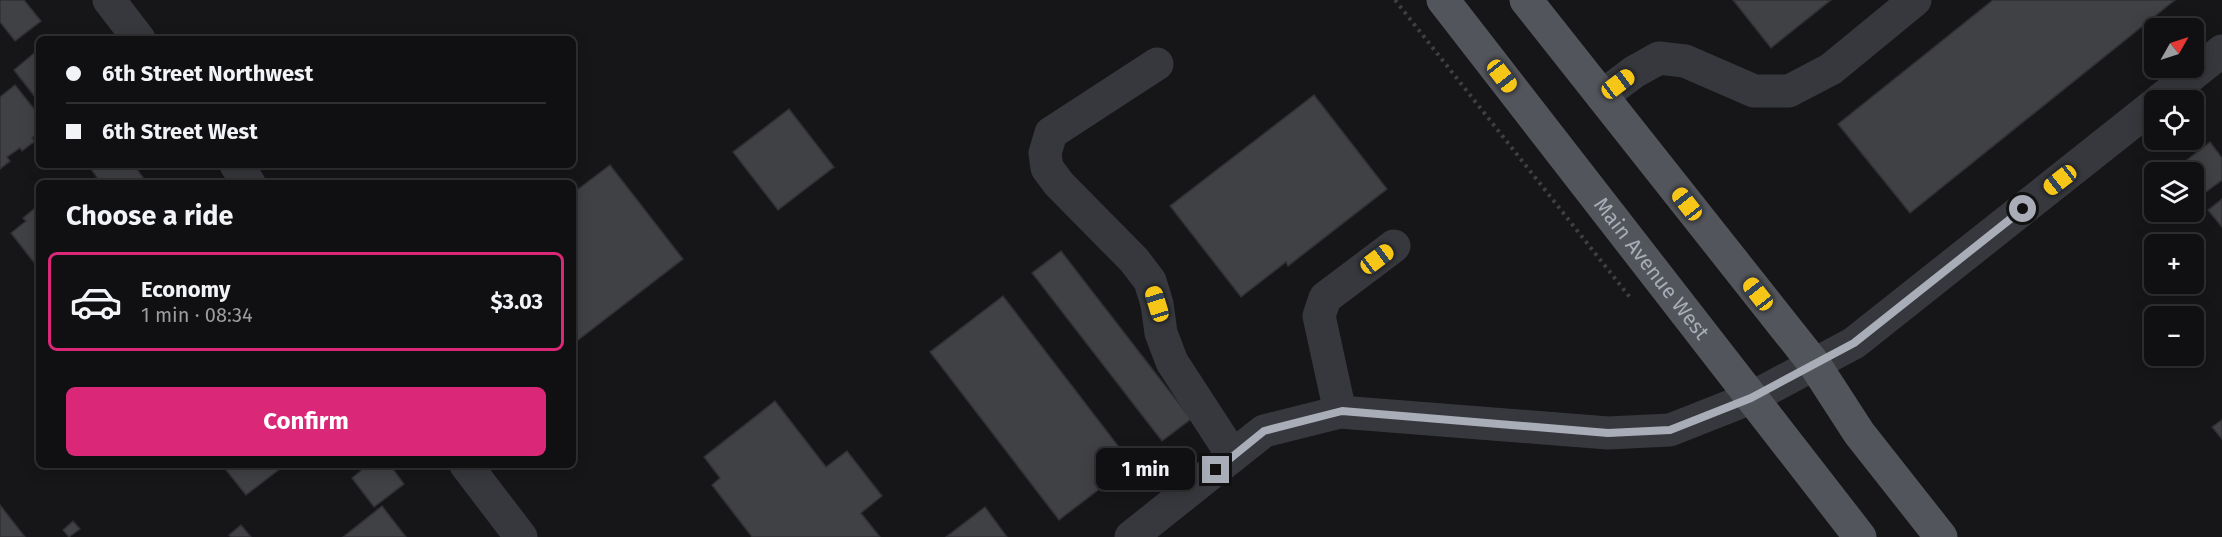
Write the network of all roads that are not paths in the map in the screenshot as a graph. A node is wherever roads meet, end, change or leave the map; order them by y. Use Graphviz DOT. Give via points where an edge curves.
graph roads {
  1 [pos="109,0"];
  2 [pos="1443,0"];
  3 [pos="1526,0"];
  4 [pos="1915,0"];
  5 [pos="137,36"];
  6 [pos="2222,51"];
  7 [pos="1157,64"];
  8 [pos="2173,90"];
  9 [pos="1602,96"];
  10 [pos="2144,113"];
  11 [pos="1394,246"];
  12 [pos="1815,365"];
  13 [pos="1751,398"];
  14 [pos="1340,412"];
  15 [pos="1233,456"];
  16 [pos="468,468"];
  17 [pos="521,537"];
  18 [pos="1131,537"];
  19 [pos="1860,537"];
  20 [pos="1941,537"];
  1 -- 5 [label="street"];
  2 -- 13 [label="main road, Main Avenue West"];
  3 -- 9 [label="main road"];
  4 -- 9 [label="street" via="1831,69 1789,91 1754,91 1685,61 1659,58"];
  6 -- 8 [label="street"];
  7 -- 15 [label="street" via="1051,133 1045,153 1047,168 1150,281 1161,333 1172,362"];
  9 -- 12 [label="main road"];
  10 -- 12 [label="street" via="1854,343"];
  11 -- 14 [label="street" via="1325,298 1319,316"];
  12 -- 13 [label="street"];
  12 -- 20 [label="main road" via="1859,434"];
  13 -- 14 [label="street" via="1670,430 1608,433"];
  13 -- 19 [label="main road, Main Avenue West"];
  14 -- 15 [label="street" via="1264,431"];
  15 -- 18 [label="street"];
  16 -- 17 [label="street"];
}
